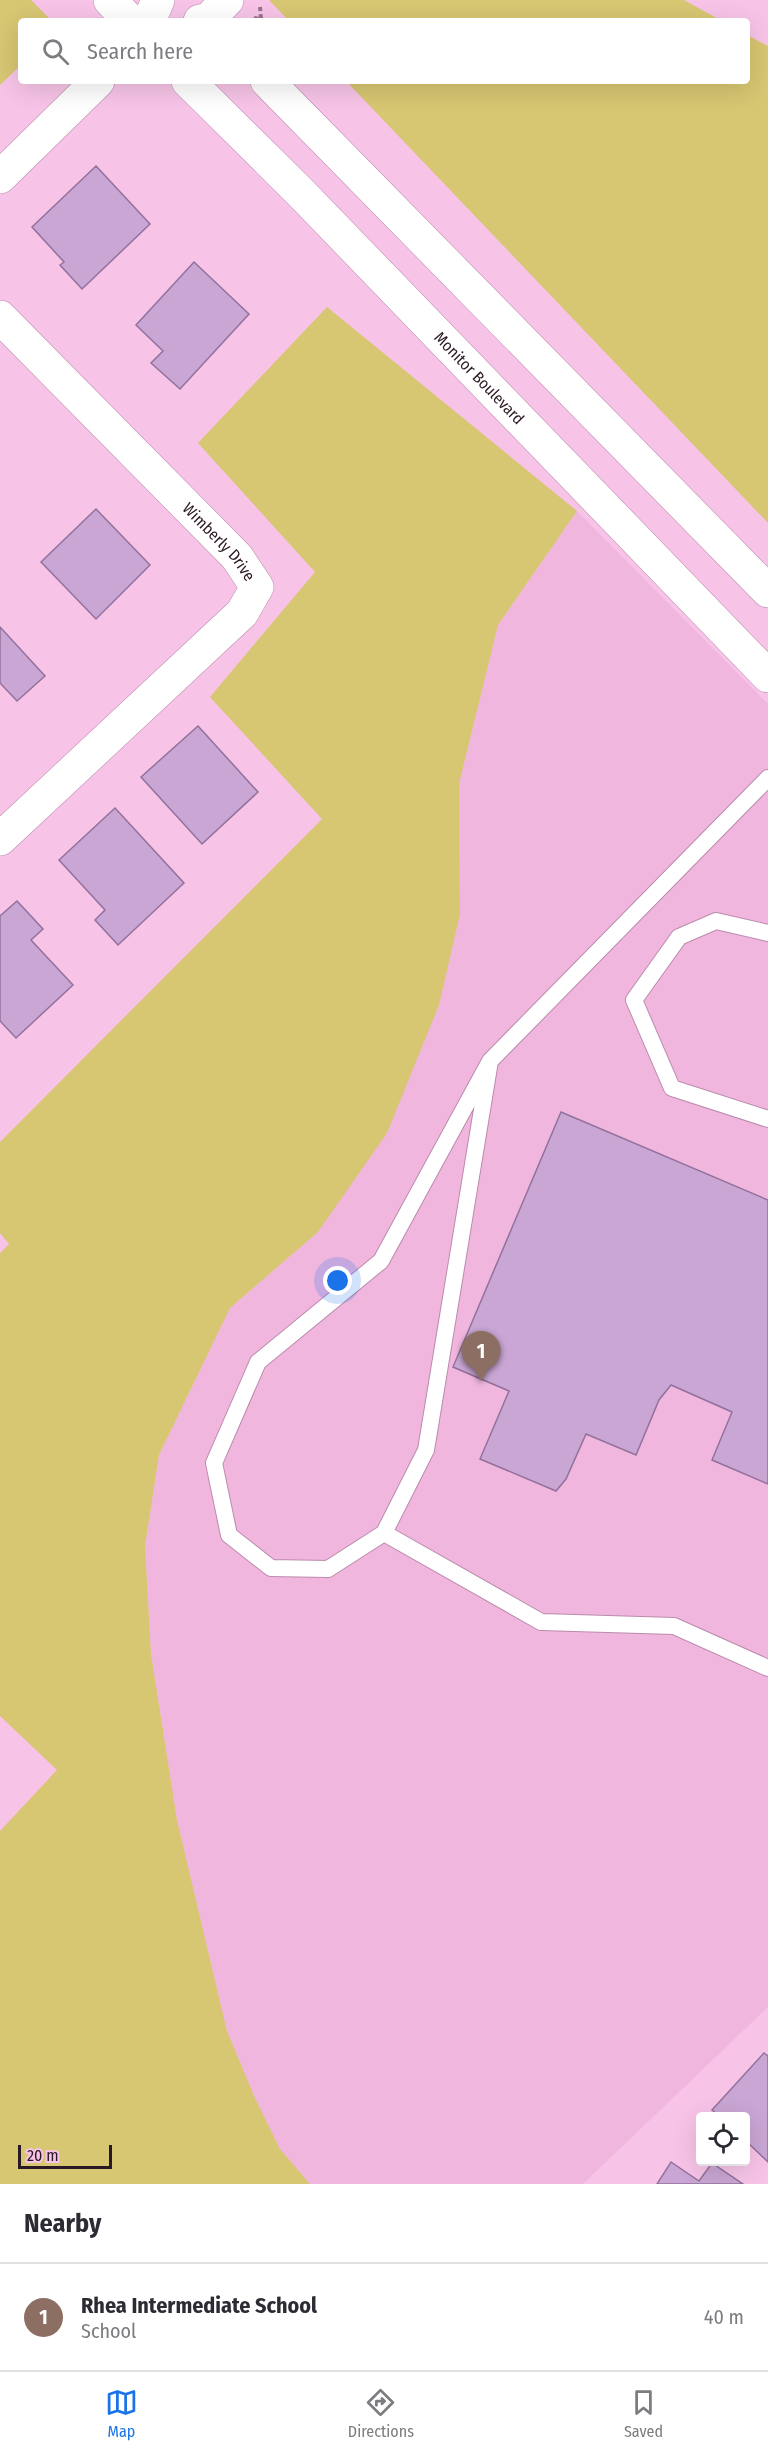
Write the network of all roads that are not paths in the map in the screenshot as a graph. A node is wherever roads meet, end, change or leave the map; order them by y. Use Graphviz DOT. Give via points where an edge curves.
graph roads {
  1 [pos="110,0"];
  2 [pos="158,0"];
  3 [pos="127,18"];
  4 [pos="150,18"];
  5 [pos="95,84"];
  6 [pos="191,84"];
  7 [pos="270,84"];
  8 [pos="0,177"];
  9 [pos="0,317"];
  10 [pos="768,591"];
  11 [pos="768,676"];
  12 [pos="768,778"];
  13 [pos="0,839"];
  14 [pos="768,933"];
  15 [pos="490,1061"];
  16 [pos="768,1119"];
  17 [pos="384,1533"];
  18 [pos="768,1668"];
  1 -- 3 [label="street"];
  2 -- 4 [label="street"];
  5 -- 8 [label="street"];
  6 -- 11 [label="street, Monitor Boulevard"];
  7 -- 10 [label="street"];
  9 -- 13 [label="street, Wimberly Drive" via="237,557 257,587 242,613"];
  12 -- 15 [label="lane"];
  14 -- 16 [label="lane" via="716,921 679,937 634,1000 672,1088"];
  15 -- 17 [label="lane" via="426,1450"];
  15 -- 17 [label="lane" via="381,1261 258,1362 214,1463 229,1535 271,1568 328,1569"];
  17 -- 18 [label="lane" via="541,1622 674,1626"];
}
